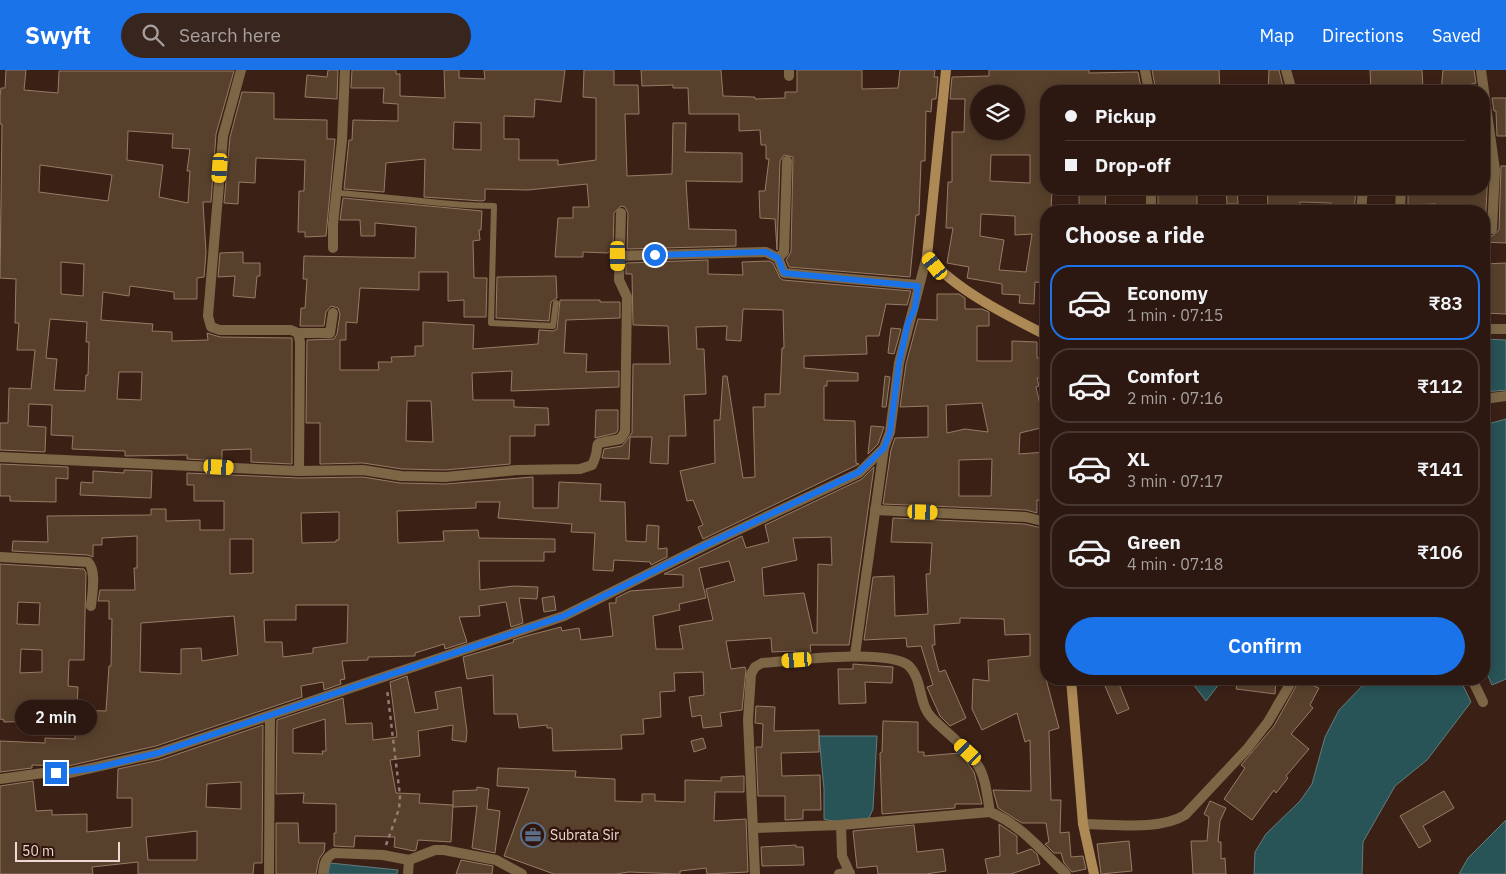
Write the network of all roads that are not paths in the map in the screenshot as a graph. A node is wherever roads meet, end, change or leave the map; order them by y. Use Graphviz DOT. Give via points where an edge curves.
graph roads {
  1 [pos="241,70"];
  2 [pos="345,70"];
  3 [pos="946,70"];
  4 [pos="1145,70"];
  5 [pos="1286,70"];
  6 [pos="1481,70"];
  7 [pos="1290,84"];
  8 [pos="1148,85"];
  9 [pos="1483,85"];
  10 [pos="1490,134"];
  11 [pos="788,161"];
  12 [pos="336,192"];
  13 [pos="620,213"];
  14 [pos="1492,229"];
  15 [pos="333,248"];
  16 [pos="616,256"];
  17 [pos="927,256"];
  18 [pos="778,258"];
  19 [pos="918,286"];
  20 [pos="556,303"];
  21 [pos="333,313"];
  22 [pos="1490,329"];
  23 [pos="1506,329"];
  24 [pos="1040,331"];
  25 [pos="298,333"];
  26 [pos="1506,396"];
  27 [pos="1490,399"];
  28 [pos="884,448"];
  29 [pos="0,457"];
  30 [pos="299,471"];
  31 [pos="875,510"];
  32 [pos="1040,520"];
  33 [pos="0,557"];
  34 [pos="91,606"];
  35 [pos="855,655"];
  36 [pos="1071,685"];
  37 [pos="1290,685"];
  38 [pos="1475,685"];
  39 [pos="1483,702"];
  40 [pos="270,716"];
  41 [pos="0,779"];
  42 [pos="990,812"];
  43 [pos="1083,824"];
  44 [pos="841,825"];
  45 [pos="754,828"];
  46 [pos="409,860"];
  47 [pos="270,874"];
  48 [pos="323,874"];
  49 [pos="408,874"];
  50 [pos="522,874"];
  51 [pos="755,874"];
  52 [pos="846,874"];
  53 [pos="1066,874"];
  54 [pos="1094,874"];
  1 -- 25 [label="street" via="222,152 209,322 211,327 220,330 290,330"];
  2 -- 12 [label="street"];
  3 -- 17 [label="main road"];
  4 -- 8 [label="street"];
  5 -- 7 [label="street"];
  6 -- 9 [label="street"];
  10 -- 14 [label="street" via="1495,170"];
  11 -- 18 [label="street" via="784,252"];
  12 -- 15 [label="street"];
  12 -- 20 [label="lane" via="462,206 494,206 491,323 554,326"];
  13 -- 16 [label="street"];
  16 -- 18 [label="street" via="766,252"];
  16 -- 30 [label="street" via="619,280 627,297 625,432 620,439 597,443 592,465 580,469 517,470 445,477 401,476 363,470"];
  17 -- 19 [label="street"];
  17 -- 24 [label="main road" via="935,266 970,291"];
  18 -- 19 [label="street" via="784,273"];
  19 -- 28 [label="street" via="899,363 890,432"];
  21 -- 25 [label="street" via="330,333"];
  22 -- 23 [label="street"];
  25 -- 30 [label="street"];
  26 -- 27 [label="street"];
  28 -- 31 [label="street"];
  28 -- 40 [label="street" via="859,472 564,616"];
  29 -- 30 [label="street"];
  31 -- 32 [label="street" via="1026,517"];
  31 -- 35 [label="street"];
  33 -- 34 [label="street" via="88,562 92,567"];
  35 -- 42 [label="street" via="908,666 916,677 931,717 978,764"];
  35 -- 45 [label="street" via="762,663 755,667 751,674 748,720"];
  36 -- 43 [label="main road"];
  37 -- 43 [label="street" via="1268,722 1247,749 1174,822"];
  38 -- 39 [label="street"];
  40 -- 41 [label="street" via="158,753 95,768"];
  40 -- 47 [label="street"];
  42 -- 44 [label="street"];
  42 -- 53 [label="street" via="1004,817 1020,830"];
  43 -- 54 [label="main road"];
  44 -- 45 [label="street"];
  44 -- 52 [label="street"];
  45 -- 51 [label="street"];
  46 -- 48 [label="street" via="383,855 334,853 324,863"];
  46 -- 49 [label="street"];
  46 -- 50 [label="street" via="444,850 496,860"];
}
